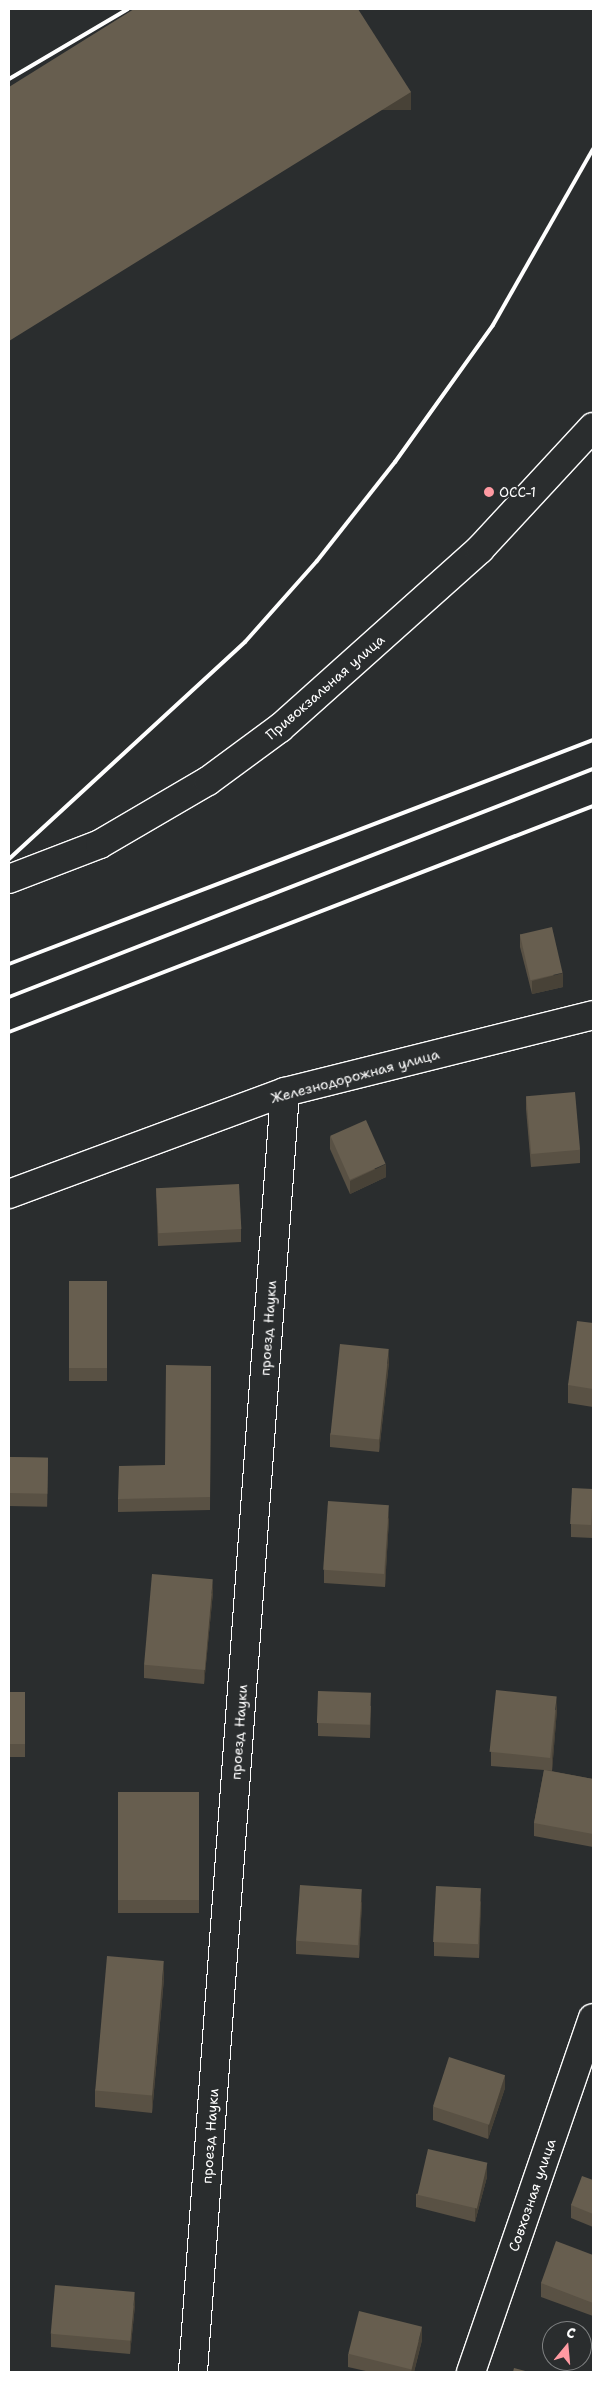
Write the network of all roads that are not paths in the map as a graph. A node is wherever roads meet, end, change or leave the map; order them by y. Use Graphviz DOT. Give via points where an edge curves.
graph roads {
  1 [pos="593,428"];
  2 [pos="9,879"];
  3 [pos="593,1015"];
  4 [pos="285,1092"];
  5 [pos="9,1194"];
  6 [pos="593,2018"];
  7 [pos="193,2372"];
  8 [pos="471,2372"];
  1 -- 2 [label="street, Привокзальная улица" via="480,549 280,728 208,781 100,844"];
  3 -- 4 [label="street, Железнодорожная улица"];
  4 -- 5 [label="street, Железнодорожная улица"];
  4 -- 7 [label="street, проезд Науки"];
  6 -- 8 [label="street, Совхозная улица"];
}
